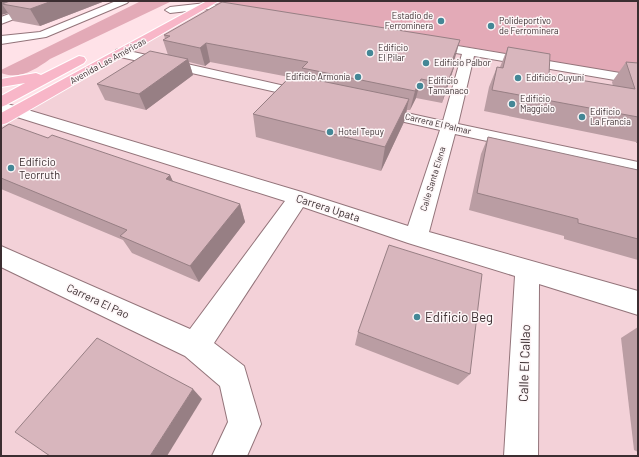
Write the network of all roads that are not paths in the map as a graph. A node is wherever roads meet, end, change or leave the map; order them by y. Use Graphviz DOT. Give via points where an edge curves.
graph roads {
  1 [pos="53,1"];
  2 [pos="124,1"];
  3 [pos="186,1"];
  4 [pos="210,3"];
  5 [pos="170,10"];
  6 [pos="252,14"];
  7 [pos="156,17"];
  8 [pos="1,21"];
  9 [pos="1,40"];
  10 [pos="415,42"];
  11 [pos="469,52"];
  12 [pos="120,53"];
  13 [pos="89,54"];
  14 [pos="69,65"];
  15 [pos="638,80"];
  16 [pos="1,83"];
  17 [pos="319,98"];
  18 [pos="9,105"];
  19 [pos="358,107"];
  20 [pos="449,127"];
  21 [pos="638,168"];
  22 [pos="298,198"];
  23 [pos="416,237"];
  24 [pos="1,256"];
  25 [pos="527,270"];
  26 [pos="638,303"];
  27 [pos="195,346"];
  28 [pos="229,456"];
  29 [pos="521,456"];
  1 -- 8 [label="street"];
  2 -- 9 [label="street" via="42,35"];
  3 -- 5 [label="main road"];
  4 -- 5 [label="street"];
  4 -- 6 [label="street"];
  4 -- 12 [label="main road, Avenida Las Américas"];
  5 -- 7 [label="main road"];
  10 -- 11 [label="street"];
  11 -- 15 [label="street"];
  11 -- 20 [label="street, Calle Santa Elena"];
  12 -- 17 [label="street"];
  12 -- 18 [label="main road, Avenida Las Américas"];
  13 -- 14 [label="main road, Avenida Las Américas"];
  14 -- 16 [label="main road" via="34,77"];
  14 -- 18 [label="main road, Avenida Las Américas"];
  18 -- 22 [label="street, Carrera Upata"];
  19 -- 20 [label="street, Carrera El Palmar"];
  20 -- 21 [label="street, Carrera El Palmar"];
  20 -- 23 [label="street, Calle Santa Elena"];
  22 -- 23 [label="street, Carrera Upata"];
  22 -- 27 [label="street"];
  23 -- 25 [label="street, Carrera Upata"];
  24 -- 27 [label="street, Carrera El Pao"];
  25 -- 26 [label="street, Carrera Upata"];
  25 -- 29 [label="street, Calle El Callao"];
  27 -- 28 [label="street, Carrera El Pao" via="233,377 245,424"];
}
